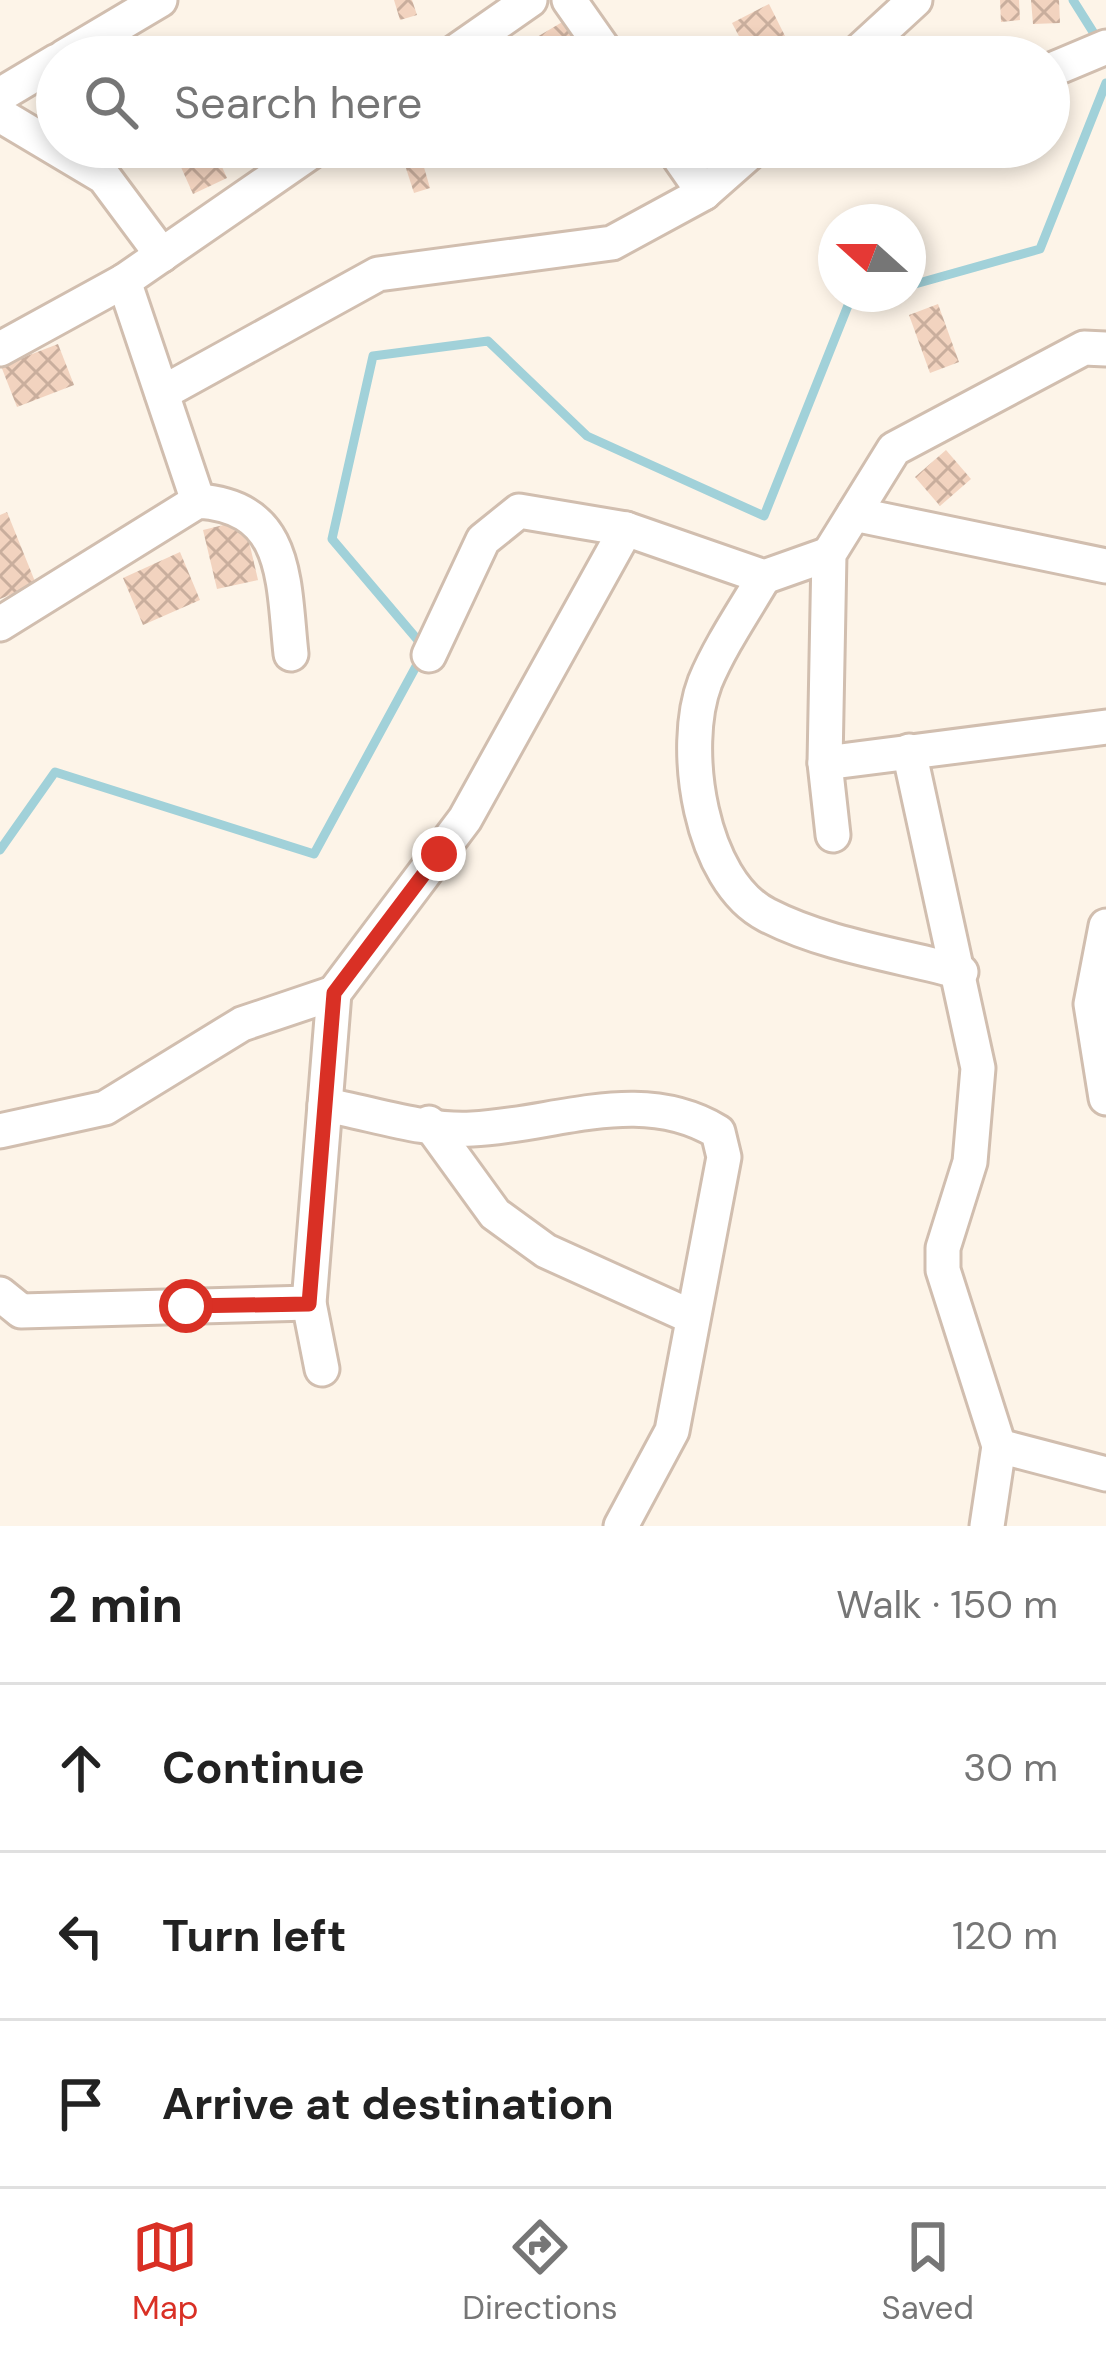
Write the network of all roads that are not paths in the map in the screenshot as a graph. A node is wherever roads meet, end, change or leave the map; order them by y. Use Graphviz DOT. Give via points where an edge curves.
graph roads {
  1 [pos="160,0"];
  2 [pos="530,0"];
  3 [pos="569,0"];
  4 [pos="915,0"];
  5 [pos="99,36"];
  6 [pos="478,36"];
  7 [pos="594,36"];
  8 [pos="876,36"];
  9 [pos="1106,47"];
  10 [pos="1070,62"];
  11 [pos="36,73"];
  12 [pos="0,95"];
  13 [pos="0,115"];
  14 [pos="36,136"];
  15 [pos="89,168"];
  16 [pos="288,168"];
  17 [pos="687,168"];
  18 [pos="732,168"];
  19 [pos="704,193"];
  20 [pos="162,255"];
  21 [pos="124,281"];
  22 [pos="0,349"];
  23 [pos="1106,350"];
  24 [pos="161,393"];
  25 [pos="198,501"];
  26 [pos="854,514"];
  27 [pos="626,529"];
  28 [pos="829,554"];
  29 [pos="1106,566"];
  30 [pos="764,577"];
  31 [pos="0,624"];
  32 [pos="291,654"];
  33 [pos="429,655"];
  34 [pos="1106,727"];
  35 [pos="909,752"];
  36 [pos="825,763"];
  37 [pos="833,835"];
  38 [pos="1106,926"];
  39 [pos="961,972"];
  40 [pos="334,993"];
  41 [pos="1106,1098"];
  42 [pos="325,1105"];
  43 [pos="429,1123"];
  44 [pos="0,1131"];
  45 [pos="0,1294"];
  46 [pos="309,1304"];
  47 [pos="692,1316"];
  48 [pos="322,1369"];
  49 [pos="999,1446"];
  50 [pos="1105,1467"];
  51 [pos="621,1526"];
  52 [pos="987,1526"];
  1 -- 5 [label="street"];
  2 -- 6 [label="street"];
  3 -- 7 [label="street"];
  4 -- 8 [label="street"];
  9 -- 10 [label="street"];
  11 -- 12 [label="street"];
  13 -- 14 [label="street"];
  15 -- 20 [label="street"];
  16 -- 20 [label="street"];
  17 -- 19 [label="street"];
  18 -- 19 [label="street"];
  19 -- 24 [label="street" via="597,248 378,274"];
  20 -- 21 [label="street"];
  21 -- 22 [label="street"];
  21 -- 24 [label="street"];
  23 -- 26 [label="street" via="1084,349 894,449"];
  24 -- 25 [label="street"];
  25 -- 31 [label="street"];
  25 -- 32 [label="street" via="248,510 273,542"];
  26 -- 28 [label="street"];
  26 -- 29 [label="street"];
  27 -- 30 [label="street"];
  27 -- 33 [label="street" via="519,511 483,540"];
  27 -- 40 [label="street" via="465,819"];
  28 -- 30 [label="street"];
  28 -- 36 [label="street"];
  30 -- 39 [label="street" via="705,682 694,724 694,773 733,891 801,929"];
  34 -- 35 [label="street"];
  35 -- 36 [label="street"];
  35 -- 39 [label="street"];
  36 -- 37 [label="street"];
  38 -- 41 [label="street" via="1091,1004"];
  39 -- 49 [label="street" via="978,1068 976,1105 944,1270"];
  40 -- 42 [label="street"];
  40 -- 44 [label="street" via="242,1024 105,1108"];
  42 -- 43 [label="street"];
  42 -- 46 [label="street"];
  43 -- 47 [label="street" via="495,1214 546,1251"];
  43 -- 47 [label="street" via="467,1130 609,1109 672,1109 718,1132 724,1157"];
  45 -- 46 [label="street" via="21,1311"];
  46 -- 48 [label="street"];
  47 -- 51 [label="street" via="672,1432"];
  49 -- 50 [label="street"];
  49 -- 52 [label="street"];
}
